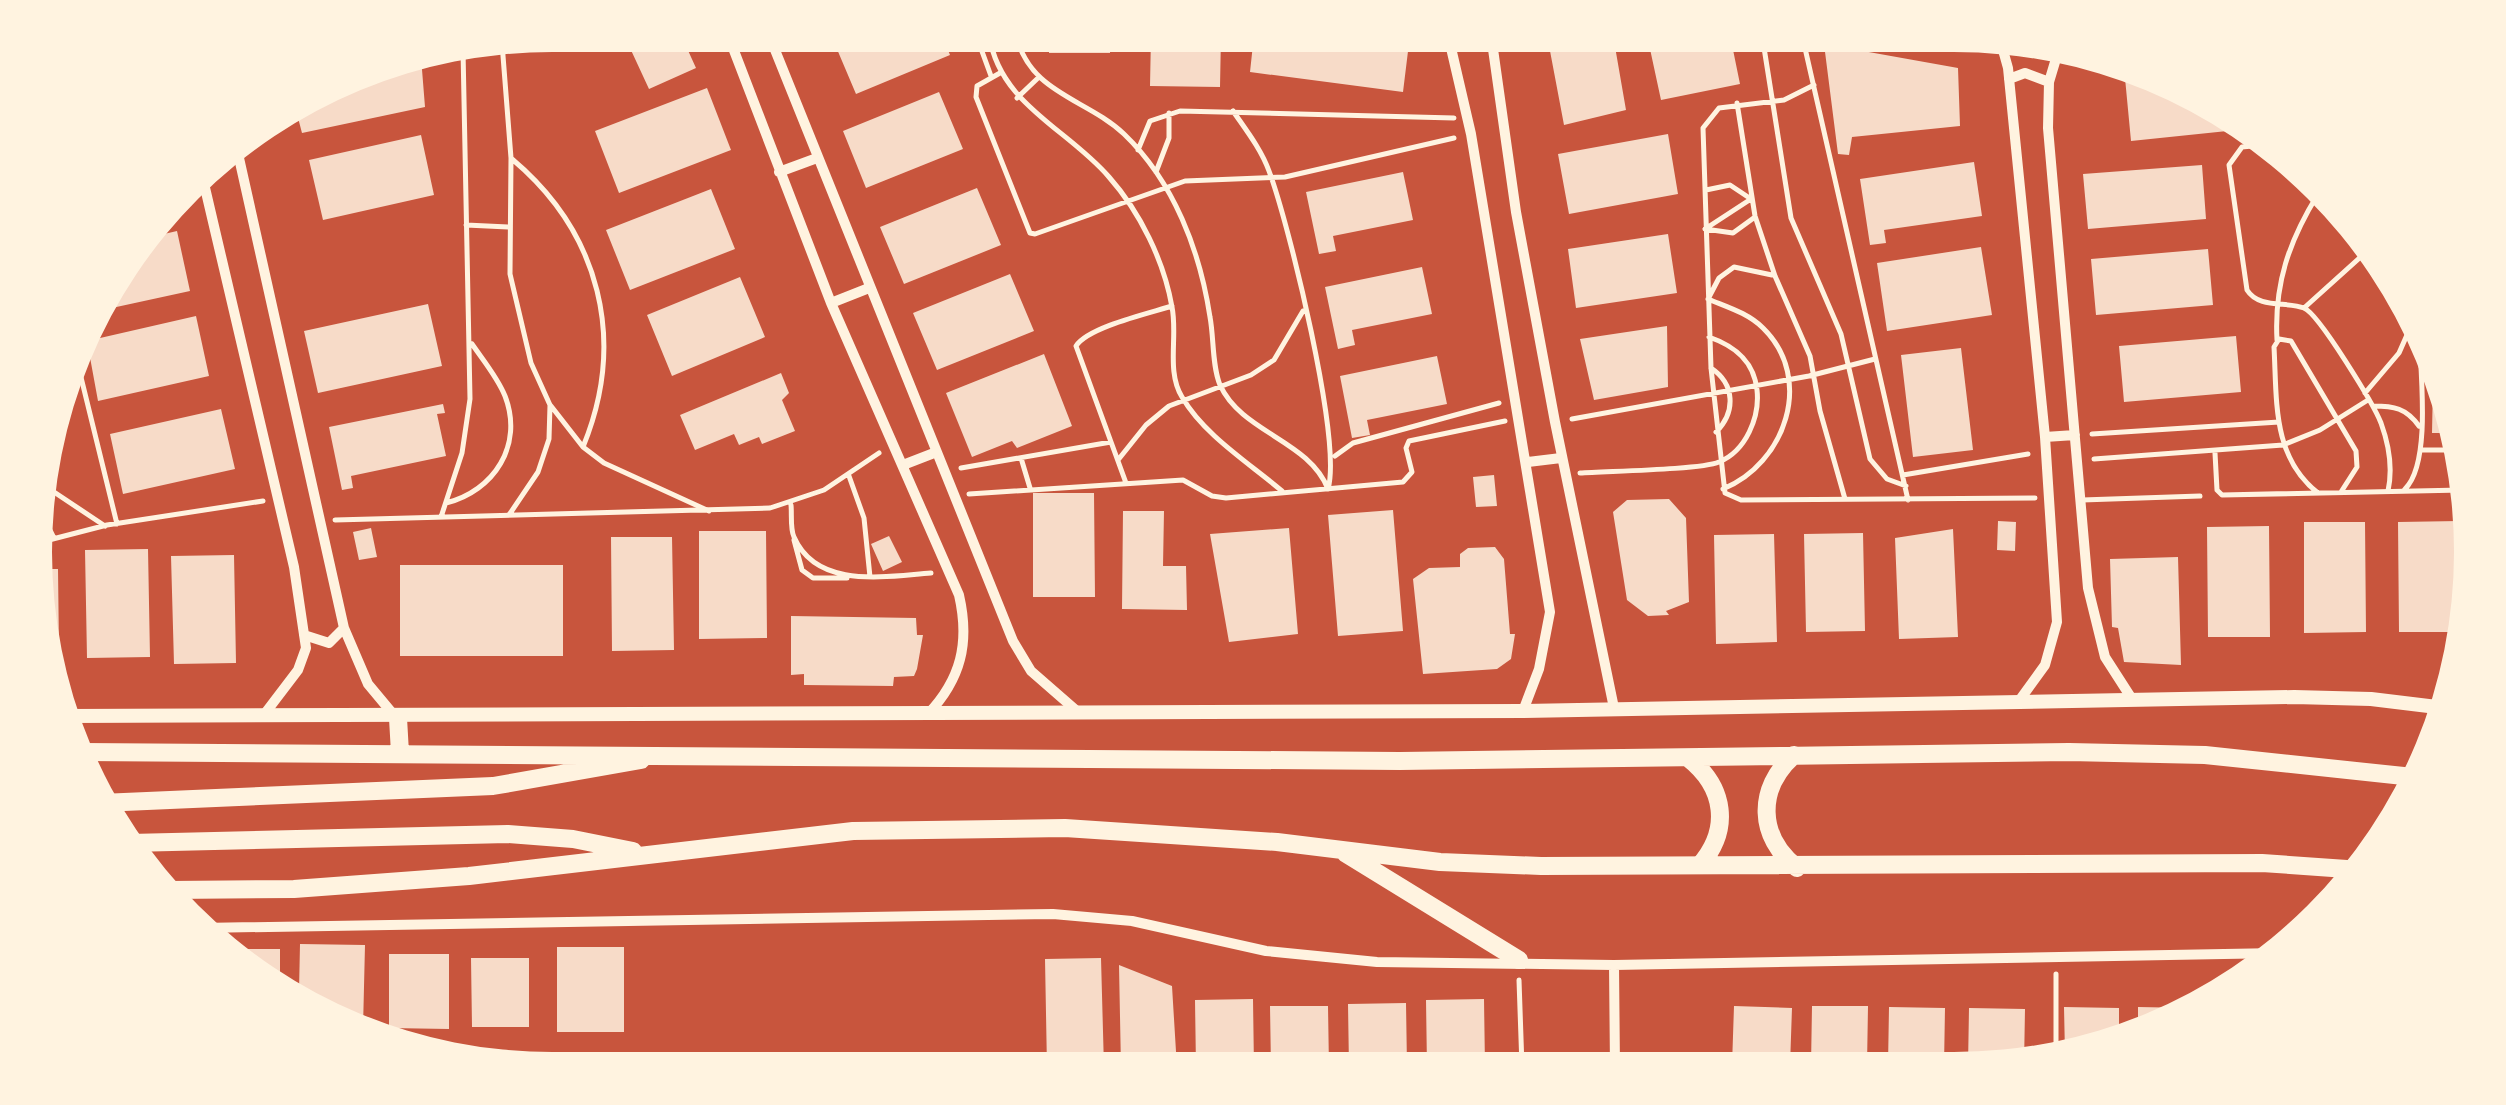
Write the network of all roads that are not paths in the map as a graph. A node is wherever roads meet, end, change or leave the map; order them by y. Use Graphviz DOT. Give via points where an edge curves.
graph roads {
  1 [pos="734,52"];
  2 [pos="776,52"];
  3 [pos="1452,52"];
  4 [pos="1493,52"];
  5 [pos="2004,56"];
  6 [pos="2055,63"];
  7 [pos="2009,79"];
  8 [pos="2049,82"];
  9 [pos="817,158"];
  10 [pos="240,163"];
  11 [pos="779,172"];
  12 [pos="206,193"];
  13 [pos="869,288"];
  14 [pos="831,303"];
  15 [pos="2076,435"];
  16 [pos="2045,437"];
  17 [pos="934,452"];
  18 [pos="1562,458"];
  19 [pos="1528,462"];
  20 [pos="903,465"];
  21 [pos="2200,496"];
  22 [pos="2082,500"];
  23 [pos="344,628"];
  24 [pos="304,635"];
  25 [pos="2132,699"];
  26 [pos="2019,700"];
  27 [pos="2429,706"];
  28 [pos="1614,708"];
  29 [pos="1523,712"];
  30 [pos="928,714"];
  31 [pos="1083,715"];
  32 [pos="80,716"];
  33 [pos="263,716"];
  34 [pos="398,718"];
  35 [pos="94,752"];
  36 [pos="400,752"];
  37 [pos="666,754"];
  38 [pos="1794,755"];
  39 [pos="1688,758"];
  40 [pos="2401,776"];
  41 [pos="119,802"];
  42 [pos="146,843"];
  43 [pos="1340,850"];
  44 [pos="643,853"];
  45 [pos="1700,864"];
  46 [pos="1797,868"];
  47 [pos="2340,869"];
  48 [pos="184,890"];
  49 [pos="223,928"];
  50 [pos="2252,953"];
  51 [pos="1519,960"];
  52 [pos="1614,965"];
  53 [pos="1615,1052"];
  1 -- 11 [label="street"];
  2 -- 9 [label="street"];
  3 -- 19 [label="street"];
  4 -- 18 [label="street"];
  5 -- 7 [label="street"];
  6 -- 8 [label="street"];
  7 -- 8 [label="street" via="2025,72"];
  7 -- 16 [label="street"];
  8 -- 15 [label="street" via="2055,242"];
  9 -- 11 [label="street"];
  9 -- 13 [label="street"];
  10 -- 23 [label="street"];
  11 -- 14 [label="street"];
  12 -- 24 [label="street"];
  13 -- 14 [label="street"];
  13 -- 17 [label="street"];
  14 -- 20 [label="street"];
  15 -- 16 [label="street"];
  15 -- 22 [label="street"];
  16 -- 26 [label="street" via="2057,622 2046,665"];
  17 -- 20 [label="street"];
  17 -- 31 [label="street" via="1013,641 1031,671"];
  18 -- 19 [label="street"];
  18 -- 28 [label="street"];
  19 -- 29 [label="street" via="1550,612"];
  20 -- 30 [label="street" via="965,621 964,647 946,695"];
  21 -- 22 [label="lane"];
  22 -- 25 [label="street" via="2096,635"];
  23 -- 24 [label="street" via="329,643"];
  23 -- 34 [label="street" via="378,700"];
  24 -- 33 [label="street" via="304,658"];
  25 -- 26 [label="street"];
  25 -- 27 [label="street" via="2372,698"];
  26 -- 28 [label="street"];
  28 -- 29 [label="street"];
  29 -- 31 [label="street"];
  30 -- 31 [label="street"];
  30 -- 34 [label="street"];
  32 -- 33 [label="street"];
  33 -- 34 [label="street"];
  34 -- 36 [label="main road"];
  35 -- 36 [label="main road"];
  36 -- 37 [label="main road"];
  37 -- 39 [label="main road"];
  37 -- 41 [label="main road" via="493,786"];
  38 -- 39 [label="main road"];
  38 -- 40 [label="main road" via="2205,755"];
  38 -- 46 [label="main road" via="1768,790 1766,820 1776,848"];
  39 -- 45 [label="main road" via="1711,779 1721,808 1717,839"];
  42 -- 44 [label="main road" via="508,834"];
  43 -- 44 [label="main road" via="1065,828 853,831"];
  43 -- 45 [label="main road" via="1541,866"];
  43 -- 51 [label="main road"];
  44 -- 48 [label="main road" via="381,884"];
  45 -- 46 [label="main road"];
  46 -- 47 [label="main road" via="2262,863"];
  49 -- 51 [label="street" via="1053,914 1132,921 1322,958"];
  50 -- 52 [label="street"];
  51 -- 52 [label="street"];
  52 -- 53 [label="street"];
}
